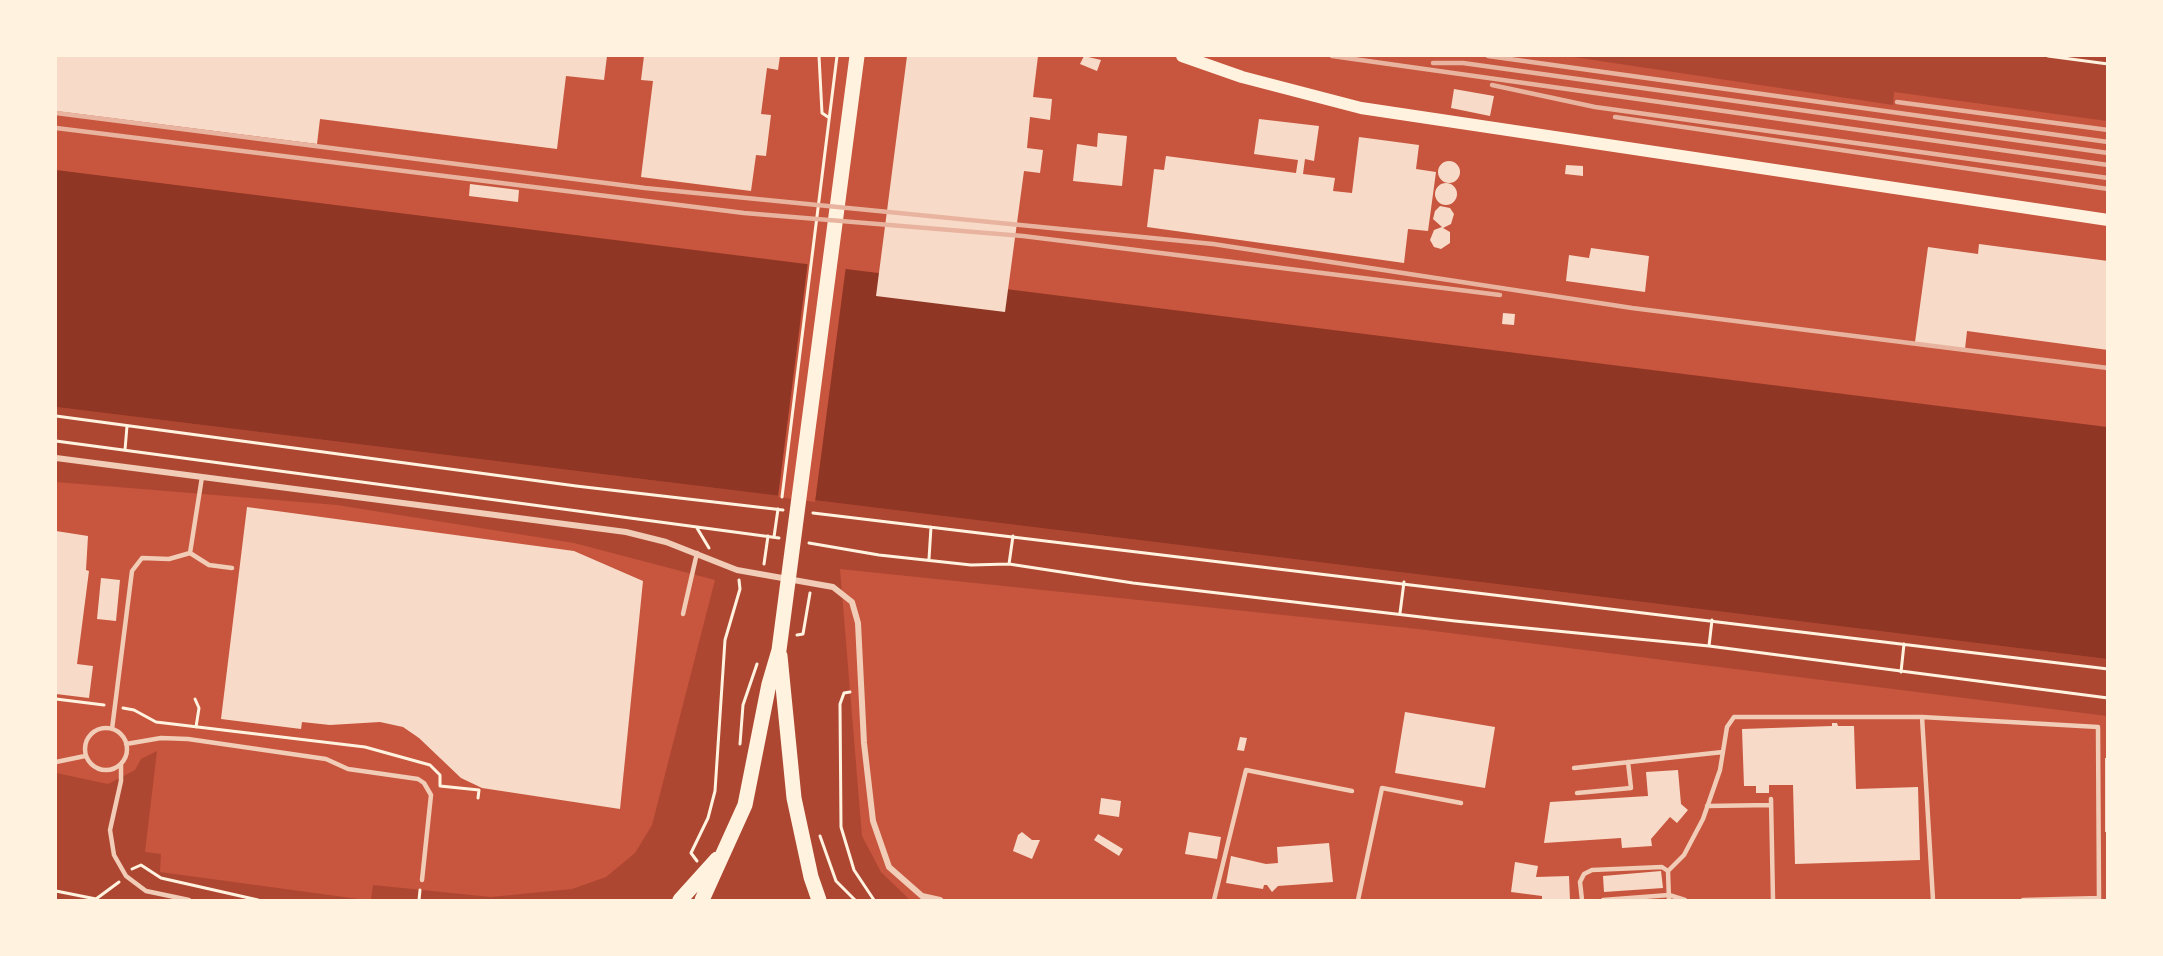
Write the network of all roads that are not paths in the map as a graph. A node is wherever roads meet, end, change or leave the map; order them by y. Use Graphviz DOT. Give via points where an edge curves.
graph roads {
  1 [pos="857,56"];
  2 [pos="1182,56"];
  3 [pos="2108,220"];
  4 [pos="56,458"];
  5 [pos="202,477"];
  6 [pos="190,553"];
  7 [pos="697,553"];
  8 [pos="232,568"];
  9 [pos="682,614"];
  10 [pos="779,651"];
  11 [pos="1922,717"];
  12 [pos="112,729"];
  13 [pos="126,744"];
  14 [pos="1723,753"];
  15 [pos="85,756"];
  16 [pos="56,762"];
  17 [pos="1628,762"];
  18 [pos="121,764"];
  19 [pos="1574,768"];
  20 [pos="1352,791"];
  21 [pos="1577,793"];
  22 [pos="1770,799"];
  23 [pos="1461,803"];
  24 [pos="1707,806"];
  25 [pos="1771,806"];
  26 [pos="727,847"];
  27 [pos="1668,871"];
  28 [pos="810,878"];
  29 [pos="422,880"];
  30 [pos="1669,898"];
  31 [pos="2099,899"];
  32 [pos="189,900"];
  33 [pos="680,900"];
  34 [pos="702,900"];
  35 [pos="819,900"];
  36 [pos="831,900"];
  37 [pos="940,900"];
  38 [pos="1214,900"];
  39 [pos="1358,900"];
  40 [pos="1582,900"];
  41 [pos="1603,900"];
  42 [pos="1685,900"];
  43 [pos="1773,900"];
  44 [pos="1933,900"];
  45 [pos="2023,900"];
  1 -- 10 [label="main road" via="794,553 789,629"];
  2 -- 3 [label="main road" via="1242,77 1361,108"];
  4 -- 5 [label="street"];
  5 -- 6 [label="lane"];
  5 -- 7 [label="street" via="626,532"];
  6 -- 8 [label="lane" via="209,565"];
  6 -- 12 [label="lane" via="169,559 142,558 132,571"];
  7 -- 9 [label="lane"];
  7 -- 37 [label="street" via="737,570 833,587 852,602 858,622 873,821 889,867 922,896"];
  10 -- 26 [label="main road" via="745,805"];
  10 -- 28 [label="main road" via="794,798"];
  11 -- 14 [label="lane" via="1734,717 1727,727"];
  11 -- 31 [label="lane" via="2098,727"];
  11 -- 44 [label="lane"];
  12 -- 13 [label="lane"];
  12 -- 15 [label="lane" via="90,734"];
  13 -- 18 [label="lane"];
  13 -- 29 [label="lane" via="160,738 188,739 326,759 348,769 418,779 431,795"];
  14 -- 17 [label="lane"];
  14 -- 24 [label="lane"];
  15 -- 16 [label="lane"];
  15 -- 18 [label="lane" via="100,770 111,770"];
  17 -- 19 [label="lane"];
  17 -- 21 [label="lane" via="1631,788"];
  18 -- 32 [label="lane" via="110,830 114,855 126,876 146,891"];
  20 -- 38 [label="lane" via="1246,770"];
  22 -- 25 [label="lane"];
  23 -- 39 [label="lane" via="1382,788"];
  24 -- 25 [label="lane"];
  24 -- 27 [label="lane" via="1684,855"];
  25 -- 43 [label="lane"];
  26 -- 33 [label="main road"];
  26 -- 34 [label="main road"];
  27 -- 30 [label="lane"];
  27 -- 40 [label="lane" via="1662,867 1592,870 1580,882"];
  28 -- 35 [label="main road"];
  28 -- 36 [label="main road"];
  30 -- 41 [label="lane"];
  30 -- 42 [label="lane"];
  31 -- 45 [label="lane"];
}
